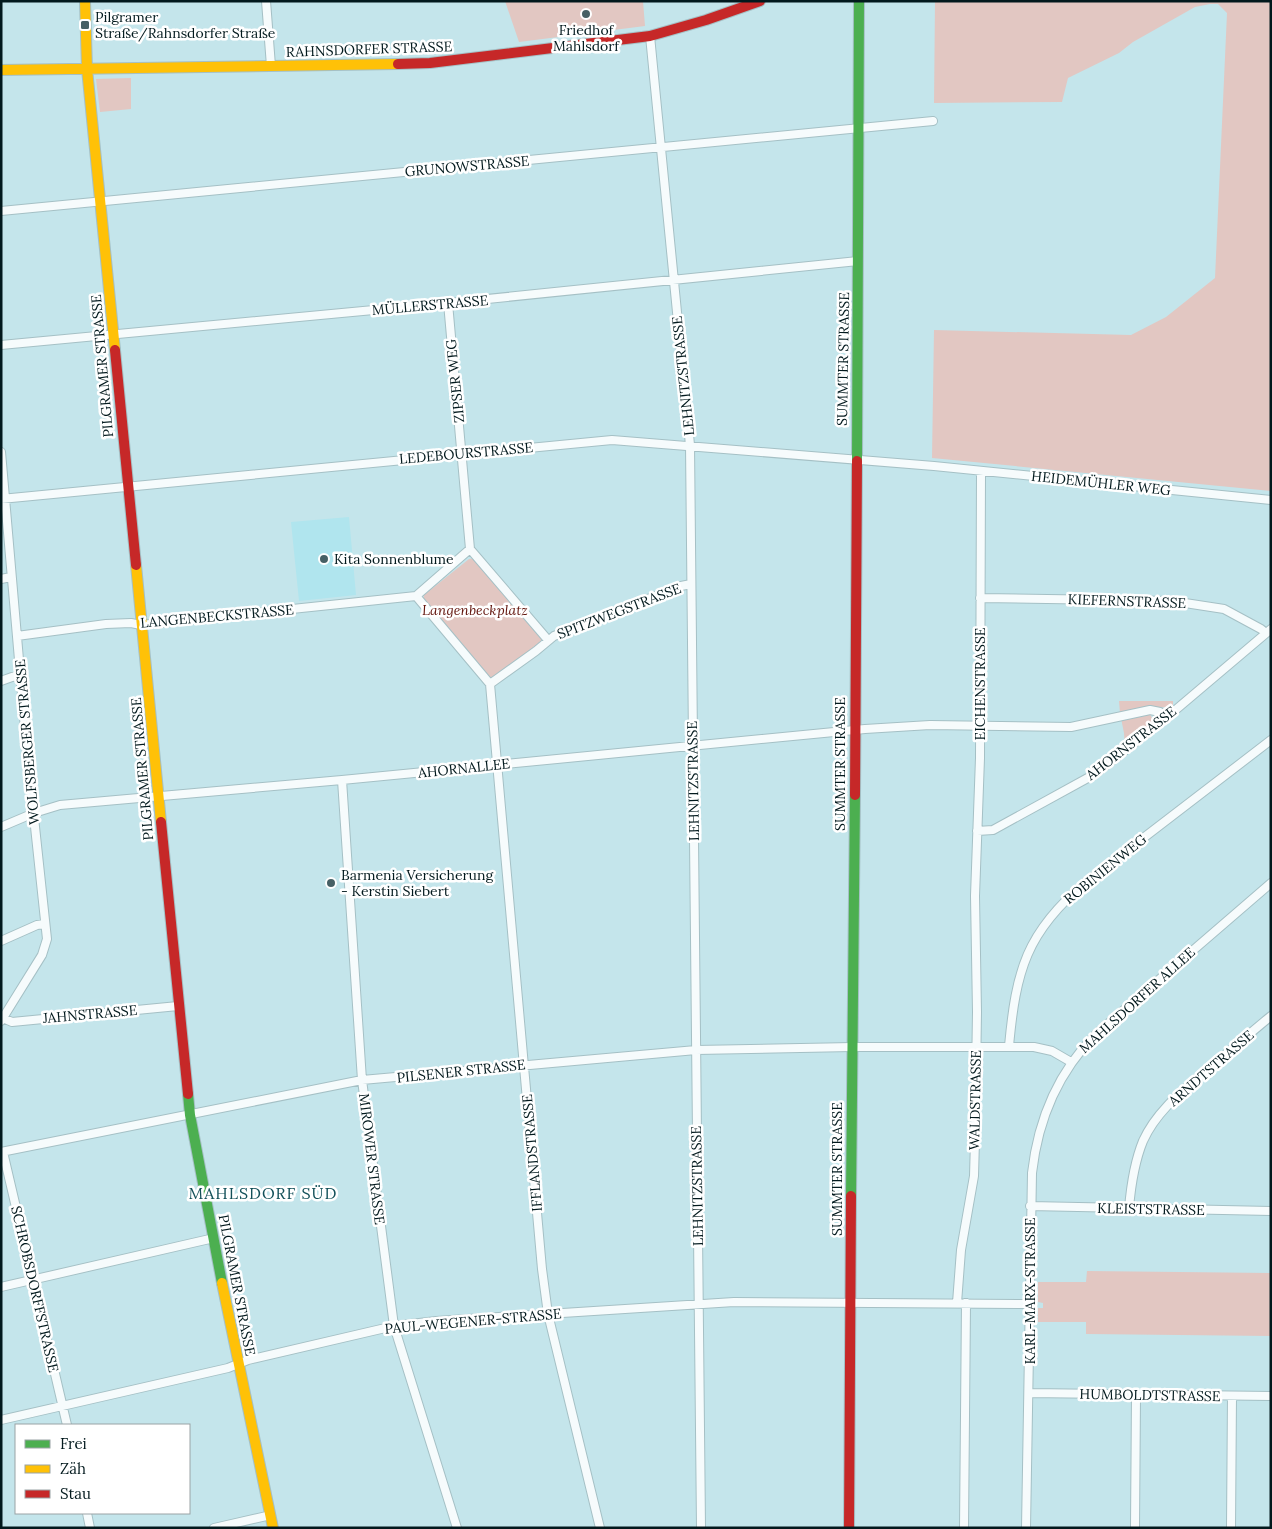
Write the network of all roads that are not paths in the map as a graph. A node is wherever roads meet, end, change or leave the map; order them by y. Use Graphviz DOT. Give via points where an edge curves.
graph roads {
  1 [pos="85,1"];
  2 [pos="266,1"];
  3 [pos="760,1"];
  4 [pos="859,1"];
  5 [pos="650,36"];
  6 [pos="271,66"];
  7 [pos="87,69"];
  8 [pos="1,70"];
  9 [pos="934,121"];
  10 [pos="859,128"];
  11 [pos="660,147"];
  12 [pos="100,201"];
  13 [pos="1,211"];
  14 [pos="858,261"];
  15 [pos="673,280"];
  16 [pos="448,303"];
  17 [pos="113,334"];
  18 [pos="1,345"];
  19 [pos="690,445"];
  20 [pos="1,452"];
  21 [pos="462,454"];
  22 [pos="856,460"];
  23 [pos="932,466"];
  24 [pos="981,471"];
  25 [pos="128,486"];
  26 [pos="3,499"];
  27 [pos="1271,500"];
  28 [pos="470,549"];
  29 [pos="12,577"];
  30 [pos="1,579"];
  31 [pos="691,584"];
  32 [pos="416,596"];
  33 [pos="980,598"];
  34 [pos="142,625"];
  35 [pos="1268,631"];
  36 [pos="18,636"];
  37 [pos="548,640"];
  38 [pos="21,675"];
  39 [pos="1,681"];
  40 [pos="490,684"];
  41 [pos="1166,718"];
  42 [pos="979,726"];
  43 [pos="855,730"];
  44 [pos="1271,740"];
  45 [pos="693,745"];
  46 [pos="497,765"];
  47 [pos="342,780"];
  48 [pos="158,797"];
  49 [pos="34,813"];
  50 [pos="1,827"];
  51 [pos="977,831"];
  52 [pos="1271,883"];
  53 [pos="975,896"];
  54 [pos="46,924"];
  55 [pos="1,941"];
  56 [pos="178,1006"];
  57 [pos="1271,1016"];
  58 [pos="2,1019"];
  59 [pos="976,1046"];
  60 [pos="1009,1046"];
  61 [pos="852,1047"];
  62 [pos="928,1047"];
  63 [pos="696,1050"];
  64 [pos="1071,1062"];
  65 [pos="524,1064"];
  66 [pos="362,1080"];
  67 [pos="190,1115"];
  68 [pos="2,1152"];
  69 [pos="1030,1206"];
  70 [pos="1129,1208"];
  71 [pos="1271,1211"];
  72 [pos="214,1238"];
  73 [pos="33,1280"];
  74 [pos="1,1287"];
  75 [pos="850,1302"];
  76 [pos="966,1302"];
  77 [pos="957,1303"];
  78 [pos="699,1304"];
  79 [pos="1029,1304"];
  80 [pos="548,1314"];
  81 [pos="394,1326"];
  82 [pos="238,1364"];
  83 [pos="1029,1394"];
  84 [pos="1136,1396"];
  85 [pos="1232,1396"];
  86 [pos="1271,1396"];
  87 [pos="62,1406"];
  88 [pos="1,1420"];
  89 [pos="67,1424"];
  90 [pos="87,1514"];
  91 [pos="271,1515"];
  92 [pos="90,1528"];
  93 [pos="214,1528"];
  94 [pos="274,1528"];
  95 [pos="457,1528"];
  96 [pos="600,1528"];
  97 [pos="701,1528"];
  98 [pos="849,1528"];
  99 [pos="964,1528"];
  100 [pos="1026,1528"];
  101 [pos="1135,1528"];
  102 [pos="1230,1528"];
  1 -- 7 [label="street, PILGRAMER STRASSE"];
  2 -- 6 [label="street"];
  3 -- 5 [label="street, RAHNSDORFER STRASSE"];
  4 -- 10 [label="street, SUMMTER STRASSE"];
  5 -- 6 [label="street, RAHNSDORFER STRASSE" via="430,62"];
  5 -- 11 [label="street, LEHNITZSTRASSE"];
  6 -- 7 [label="street, RAHNSDORFER STRASSE"];
  7 -- 8 [label="street, RAHNSDORFER STRASSE"];
  7 -- 12 [label="street, PILGRAMER STRASSE"];
  9 -- 10 [label="street, GRUNOWSTRASSE"];
  10 -- 11 [label="street, GRUNOWSTRASSE"];
  10 -- 14 [label="street, SUMMTER STRASSE"];
  11 -- 12 [label="street, GRUNOWSTRASSE"];
  11 -- 15 [label="street, LEHNITZSTRASSE"];
  12 -- 13 [label="street, GRUNOWSTRASSE"];
  12 -- 17 [label="street, PILGRAMER STRASSE"];
  14 -- 15 [label="street, MÜLLERSTRASSE"];
  14 -- 22 [label="street, SUMMTER STRASSE"];
  15 -- 16 [label="street, MÜLLERSTRASSE"];
  15 -- 19 [label="street, LEHNITZSTRASSE"];
  16 -- 17 [label="street, MÜLLERSTRASSE"];
  16 -- 21 [label="street, ZIPSER WEG"];
  17 -- 18 [label="street, MÜLLERSTRASSE"];
  17 -- 25 [label="street, PILGRAMER STRASSE"];
  19 -- 21 [label="street, LEDEBOURSTRASSE" via="612,440"];
  19 -- 22 [label="street, LEDEBOURSTRASSE"];
  19 -- 31 [label="street, LEHNITZSTRASSE"];
  20 -- 26 [label="street, WOLFSBERGER STRASSE"];
  21 -- 25 [label="street, LEDEBOURSTRASSE"];
  21 -- 28 [label="street, ZIPSER WEG"];
  22 -- 23 [label="street, LEDEBOURSTRASSE"];
  22 -- 43 [label="street, SUMMTER STRASSE"];
  23 -- 24 [label="street, HEIDEMÜHLER WEG"];
  24 -- 27 [label="street, HEIDEMÜHLER WEG"];
  24 -- 33 [label="street, EICHENSTRASSE"];
  25 -- 26 [label="street, LEDEBOURSTRASSE"];
  25 -- 34 [label="street, PILGRAMER STRASSE"];
  26 -- 29 [label="street, WOLFSBERGER STRASSE"];
  28 -- 32 [label="street"];
  28 -- 37 [label="street"];
  29 -- 30 [label="street"];
  29 -- 36 [label="street, WOLFSBERGER STRASSE"];
  31 -- 37 [label="street, SPITZWEGSTRASSE"];
  31 -- 45 [label="street, LEHNITZSTRASSE"];
  32 -- 34 [label="street, LANGENBECKSTRASSE"];
  32 -- 40 [label="street"];
  33 -- 35 [label="street, KIEFERNSTRASSE" via="1172,600 1224,609"];
  33 -- 42 [label="street, EICHENSTRASSE"];
  34 -- 36 [label="street, LANGENBECKSTRASSE" via="106,624"];
  34 -- 48 [label="street, PILGRAMER STRASSE"];
  35 -- 41 [label="street, AHORNSTRASSE"];
  36 -- 38 [label="street, WOLFSBERGER STRASSE"];
  37 -- 40 [label="street"];
  38 -- 39 [label="street"];
  38 -- 49 [label="street, WOLFSBERGER STRASSE"];
  40 -- 46 [label="street, IFFLANDSTRASSE"];
  41 -- 42 [label="street, AHORNALLEE" via="1160,712 1150,710 1071,728"];
  41 -- 51 [label="street, AHORNSTRASSE" via="1095,774 994,830"];
  42 -- 43 [label="street, AHORNALLEE" via="930,725"];
  42 -- 51 [label="street, EICHENSTRASSE"];
  43 -- 45 [label="street, AHORNALLEE"];
  43 -- 61 [label="street, SUMMTER STRASSE"];
  44 -- 60 [label="street, ROBINIENWEG" via="1086,882 1058,908 1036,936 1023,964"];
  45 -- 46 [label="street, AHORNALLEE"];
  45 -- 63 [label="street, LEHNITZSTRASSE"];
  46 -- 47 [label="street, AHORNALLEE"];
  46 -- 65 [label="street, IFFLANDSTRASSE"];
  47 -- 48 [label="street, AHORNALLEE"];
  47 -- 66 [label="street, MIROWER STRASSE"];
  48 -- 49 [label="street, AHORNALLEE" via="60,806"];
  48 -- 56 [label="street, PILGRAMER STRASSE"];
  49 -- 50 [label="street, AHORNALLEE"];
  49 -- 54 [label="street, WOLFSBERGER STRASSE"];
  51 -- 53 [label="street, EICHENSTRASSE"];
  52 -- 64 [label="street, MAHLSDORFER ALLEE" via="1110,1020"];
  53 -- 59 [label="street, WALDSTRASSE"];
  54 -- 55 [label="street"];
  54 -- 58 [label="street, WOLFSBERGER STRASSE" via="47,939 42,955"];
  56 -- 58 [label="street, JAHNSTRASSE" via="12,1022"];
  56 -- 67 [label="street, PILGRAMER STRASSE"];
  57 -- 70 [label="street, ARNDTSTRASSE" via="1178,1094 1157,1117 1136,1161"];
  59 -- 60 [label="street, MAHLSDORFER ALLEE"];
  59 -- 62 [label="street, MAHLSDORFER ALLEE"];
  59 -- 77 [label="street, WALDSTRASSE" via="974,1176 960,1250"];
  60 -- 64 [label="street, MAHLSDORFER ALLEE" via="1052,1051"];
  61 -- 62 [label="street, PILSENER STRASSE"];
  61 -- 63 [label="street, PILSENER STRASSE"];
  61 -- 75 [label="street, SUMMTER STRASSE"];
  63 -- 65 [label="street, PILSENER STRASSE"];
  63 -- 78 [label="street, LEHNITZSTRASSE"];
  64 -- 69 [label="street, KARL-MARX-STRASSE" via="1049,1103 1036,1141"];
  65 -- 66 [label="street, PILSENER STRASSE"];
  65 -- 80 [label="street, IFFLANDSTRASSE"];
  66 -- 67 [label="street, PILSENER STRASSE"];
  66 -- 81 [label="street, MIROWER STRASSE"];
  67 -- 68 [label="street, PILSENER STRASSE"];
  67 -- 72 [label="street, PILGRAMER STRASSE"];
  68 -- 73 [label="street, SCHROBSDORFFSTRASSE"];
  69 -- 70 [label="street, KLEISTSTRASSE"];
  69 -- 79 [label="street, KARL-MARX-STRASSE"];
  70 -- 71 [label="street, KLEISTSTRASSE"];
  72 -- 73 [label="street"];
  72 -- 82 [label="street, PILGRAMER STRASSE"];
  73 -- 74 [label="street"];
  73 -- 87 [label="street, SCHROBSDORFFSTRASSE"];
  75 -- 77 [label="street, PAUL-WEGENER-STRASSE"];
  75 -- 78 [label="street, PAUL-WEGENER-STRASSE"];
  75 -- 98 [label="street, SUMMTER STRASSE"];
  76 -- 77 [label="street, PAUL-WEGENER-STRASSE"];
  76 -- 79 [label="street, PAUL-WEGENER-STRASSE"];
  76 -- 99 [label="street"];
  78 -- 80 [label="street, PAUL-WEGENER-STRASSE"];
  78 -- 97 [label="street, LEHNITZSTRASSE"];
  79 -- 83 [label="street, KARL-MARX-STRASSE"];
  80 -- 81 [label="street, PAUL-WEGENER-STRASSE"];
  80 -- 96 [label="street, IFFLANDSTRASSE"];
  81 -- 82 [label="street, PAUL-WEGENER-STRASSE"];
  81 -- 95 [label="street, MIROWER STRASSE"];
  82 -- 87 [label="street, PAUL-WEGENER-STRASSE"];
  82 -- 91 [label="street, PILGRAMER STRASSE"];
  83 -- 84 [label="street, HUMBOLDTSTRASSE"];
  83 -- 100 [label="street, KARL-MARX-STRASSE"];
  84 -- 85 [label="street, HUMBOLDTSTRASSE"];
  84 -- 101 [label="street"];
  85 -- 86 [label="street, HUMBOLDTSTRASSE"];
  85 -- 102 [label="street"];
  87 -- 88 [label="street, PAUL-WEGENER-STRASSE"];
  87 -- 89 [label="street, SCHROBSDORFFSTRASSE"];
  90 -- 92 [label="street"];
  91 -- 93 [label="street"];
  91 -- 94 [label="street, PILGRAMER STRASSE"];
}
